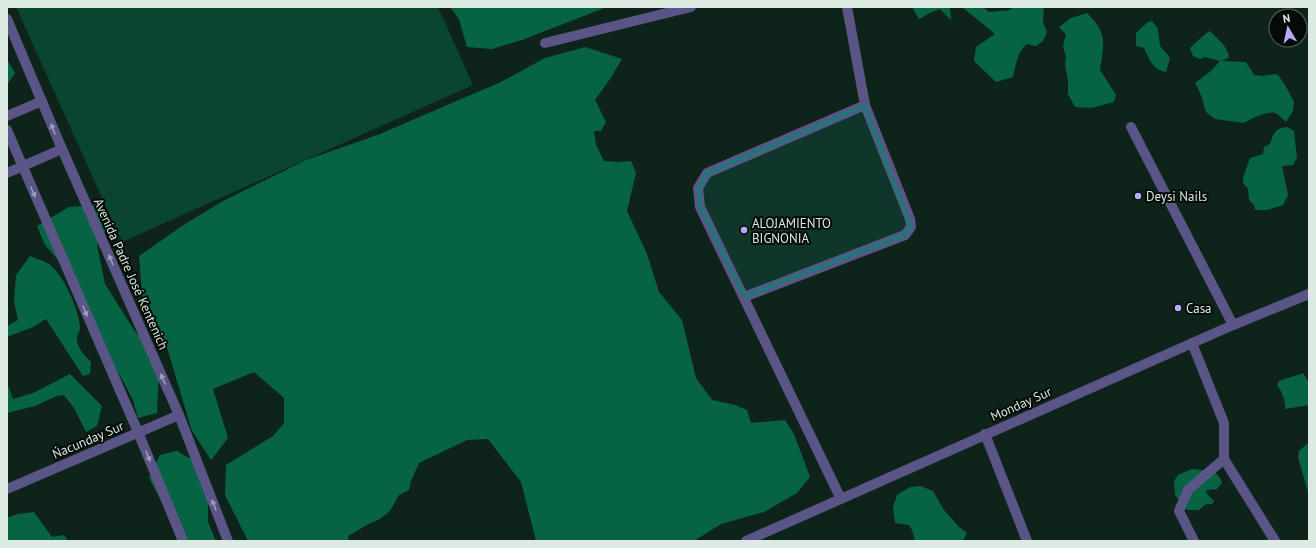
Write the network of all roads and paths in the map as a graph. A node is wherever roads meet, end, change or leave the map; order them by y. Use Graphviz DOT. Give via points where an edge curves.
graph roads {
  1 [pos="691,7"];
  2 [pos="847,7"];
  3 [pos="7,19"];
  4 [pos="545,43"];
  5 [pos="42,101"];
  6 [pos="865,105"];
  7 [pos="7,116"];
  8 [pos="1131,127"];
  9 [pos="7,130"];
  10 [pos="62,149"];
  11 [pos="22,166"];
  12 [pos="7,173"];
  13 [pos="1309,294"];
  14 [pos="744,297"];
  15 [pos="1233,325"];
  16 [pos="1192,343"];
  17 [pos="179,415"];
  18 [pos="138,432"];
  19 [pos="984,434"];
  20 [pos="1224,459"];
  21 [pos="7,489"];
  22 [pos="841,499"];
  23 [pos="183,541"];
  24 [pos="228,541"];
  25 [pos="746,541"];
  26 [pos="1027,541"];
  27 [pos="1194,541"];
  28 [pos="1275,541"];
  1 -- 4 [label="street"];
  2 -- 6 [label="street"];
  3 -- 5 [label="street, Avenida Padre José Kentenich"];
  5 -- 7 [label="street"];
  10 -- 5 [label="street, Avenida Padre José Kentenich, one-way"];
  6 -- 14 [label="street" via="708,173 698,188 700,207"];
  6 -- 14 [label="street" via="910,219 911,227 906,235"];
  8 -- 15 [label="street"];
  9 -- 11 [label="street"];
  10 -- 11 [label="street"];
  17 -- 10 [label="street, Avenida Padre José Kentenich, one-way"];
  11 -- 12 [label="street"];
  11 -- 18 [label="street, one-way"];
  13 -- 15 [label="street, Monday Sur"];
  14 -- 22 [label="street"];
  15 -- 16 [label="street, Monday Sur"];
  16 -- 19 [label="street, Monday Sur"];
  16 -- 20 [label="street" via="1224,423"];
  17 -- 18 [label="street, Ńacunday Sur"];
  24 -- 17 [label="street, Avenida Padre José Kentenich, one-way"];
  18 -- 21 [label="street, Ńacunday Sur"];
  18 -- 23 [label="street, one-way"];
  19 -- 22 [label="street, Monday Sur"];
  19 -- 26 [label="street"];
  20 -- 27 [label="street" via="1188,490 1179,511"];
  20 -- 28 [label="street"];
  22 -- 25 [label="street, Monday Sur"];
}
